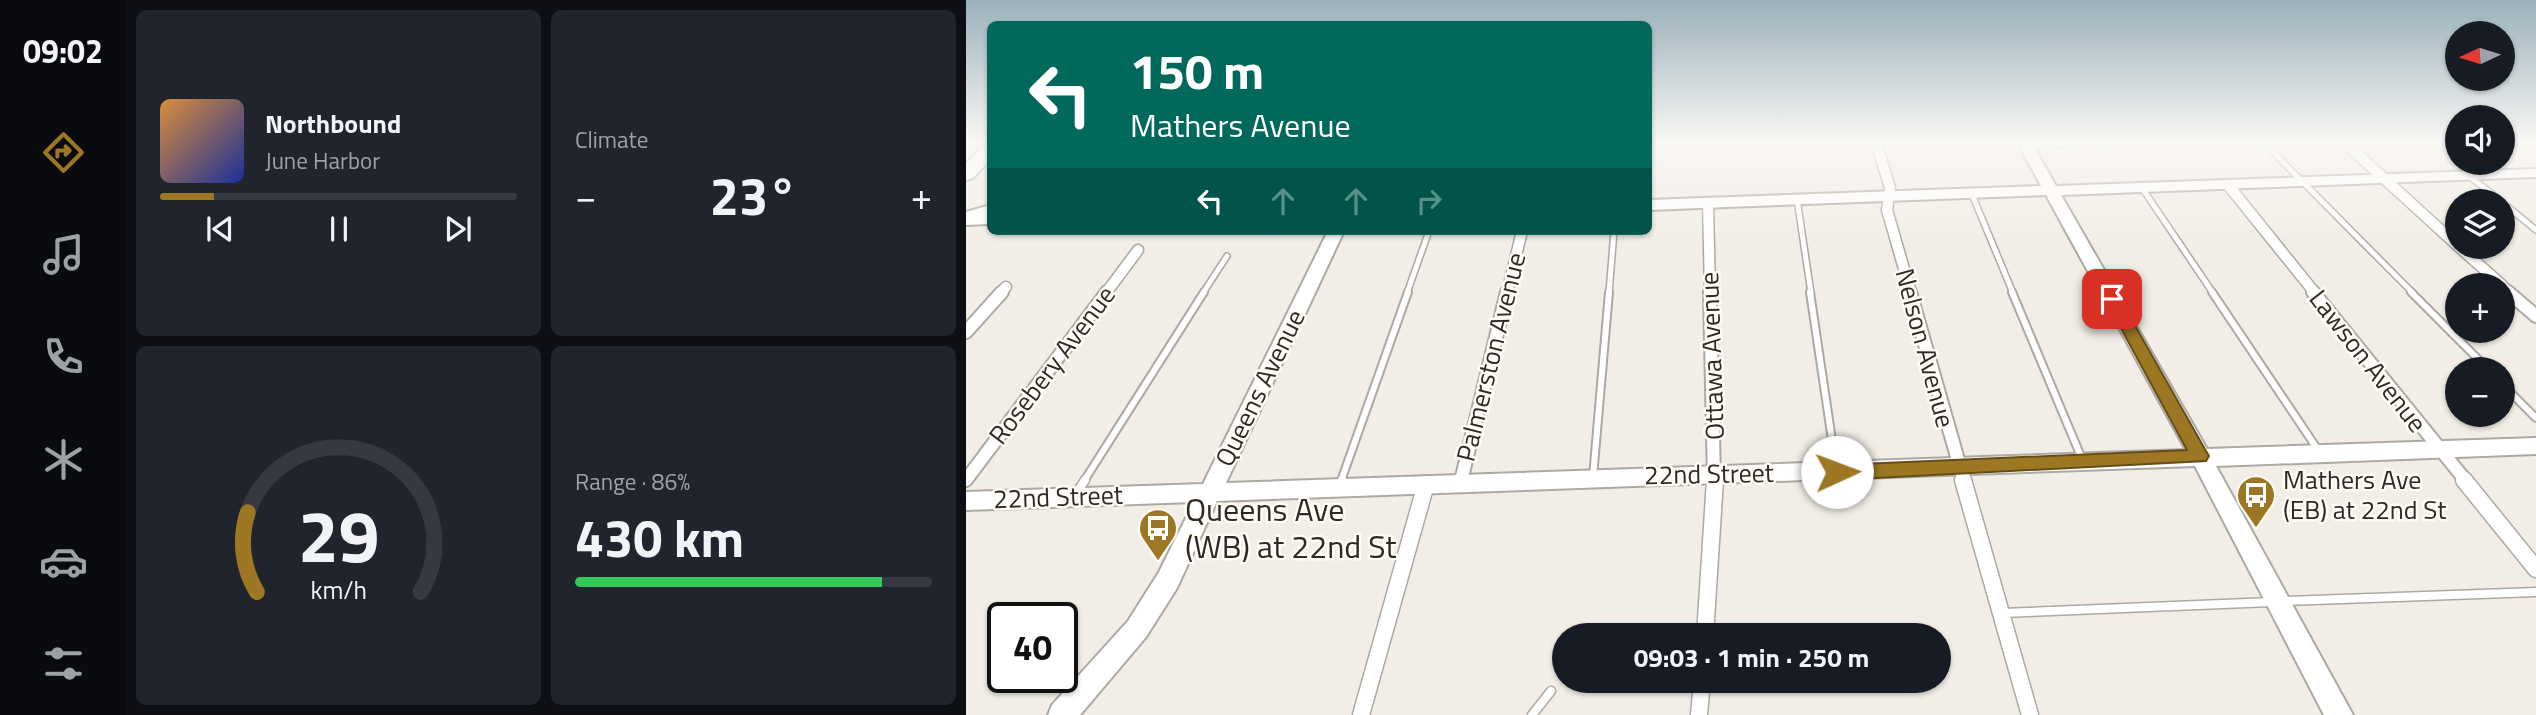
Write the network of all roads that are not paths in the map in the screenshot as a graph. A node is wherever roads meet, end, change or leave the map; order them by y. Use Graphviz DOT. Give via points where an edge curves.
graph roads {
  1 [pos="1886,175"];
  2 [pos="2044,175"];
  3 [pos="2296,175"];
  4 [pos="2381,175"];
  5 [pos="2483,175"];
  6 [pos="2469,176"];
  7 [pos="2384,178"];
  8 [pos="2303,182"];
  9 [pos="2228,185"];
  10 [pos="2142,188"];
  11 [pos="2052,189"];
  12 [pos="2486,189"];
  13 [pos="1971,192"];
  14 [pos="1888,195"];
  15 [pos="1797,199"];
  16 [pos="1708,203"];
  17 [pos="1652,205"];
  18 [pos="987,212"];
  19 [pos="2515,213"];
  20 [pos="966,219"];
  21 [pos="987,219"];
  22 [pos="2536,230"];
  23 [pos="2445,234"];
  24 [pos="1334,235"];
  25 [pos="1429,235"];
  26 [pos="1521,235"];
  27 [pos="1614,235"];
  28 [pos="1138,250"];
  29 [pos="1227,256"];
  30 [pos="2472,259"];
  31 [pos="2488,273"];
  32 [pos="1006,287"];
  33 [pos="2515,297"];
  34 [pos="2536,316"];
  35 [pos="966,332"];
  36 [pos="2476,357"];
  37 [pos="2515,397"];
  38 [pos="2536,418"];
  39 [pos="2536,446"];
  40 [pos="2438,449"];
  41 [pos="2319,451"];
  42 [pos="2200,456"];
  43 [pos="2084,463"];
  44 [pos="1959,468"];
  45 [pos="1837,472"];
  46 [pos="1715,473"];
  47 [pos="1593,478"];
  48 [pos="966,480"];
  49 [pos="1461,483"];
  50 [pos="1426,484"];
  51 [pos="1339,487"];
  52 [pos="1209,492"];
  53 [pos="1075,496"];
  54 [pos="966,501"];
  55 [pos="2536,569"];
  56 [pos="2536,592"];
  57 [pos="2276,602"];
  58 [pos="2001,613"];
  59 [pos="1705,623"];
  60 [pos="1551,691"];
  61 [pos="1701,693"];
  62 [pos="1062,715"];
  63 [pos="1362,715"];
  64 [pos="1532,715"];
  65 [pos="1699,715"];
  66 [pos="2030,715"];
  67 [pos="2339,715"];
  1 -- 14 [label="street, Nelson Avenue"];
  2 -- 11 [label="street"];
  3 -- 8 [label="lane"];
  4 -- 7 [label="street"];
  5 -- 6 [label="street"];
  6 -- 7 [label="street"];
  6 -- 12 [label="lane"];
  7 -- 8 [label="street"];
  7 -- 23 [label="street"];
  8 -- 9 [label="street"];
  8 -- 36 [label="lane"];
  9 -- 10 [label="street"];
  9 -- 40 [label="street, Lawson Avenue"];
  10 -- 11 [label="street"];
  10 -- 41 [label="lane"];
  11 -- 13 [label="street"];
  11 -- 42 [label="street"];
  13 -- 14 [label="street"];
  13 -- 43 [label="lane"];
  14 -- 15 [label="street"];
  14 -- 44 [label="street, Nelson Avenue" via="1887,210"];
  15 -- 16 [label="street"];
  15 -- 45 [label="lane"];
  16 -- 17 [label="street"];
  16 -- 46 [label="street, Ottawa Avenue"];
  18 -- 20 [label="highway"];
  19 -- 22 [label="lane"];
  20 -- 21 [label="street"];
  24 -- 52 [label="street, Queens Avenue"];
  25 -- 51 [label="lane"];
  26 -- 49 [label="street, Palmerston Avenue"];
  27 -- 47 [label="lane"];
  28 -- 48 [label="street, Rosebery Avenue"];
  29 -- 53 [label="lane"];
  30 -- 31 [label="street"];
  32 -- 35 [label="street"];
  33 -- 34 [label="street"];
  37 -- 38 [label="lane"];
  39 -- 40 [label="street, 22nd Street"];
  40 -- 41 [label="street, 22nd Street"];
  40 -- 55 [label="street, Lawson Avenue"];
  41 -- 42 [label="street, 22nd Street"];
  42 -- 43 [label="street, 22nd Street"];
  42 -- 57 [label="street"];
  43 -- 44 [label="street, 22nd Street"];
  44 -- 45 [label="street, 22nd Street"];
  44 -- 58 [label="street, Nelson Avenue"];
  45 -- 46 [label="street, 22nd Street"];
  46 -- 47 [label="street, 22nd Street"];
  46 -- 59 [label="street, Ottawa Avenue"];
  47 -- 49 [label="street, 22nd Street"];
  49 -- 50 [label="street, 22nd Street"];
  50 -- 51 [label="street, 22nd Street"];
  50 -- 63 [label="street, Palmerston Avenue"];
  51 -- 52 [label="street, 22nd Street"];
  52 -- 53 [label="street, 22nd Street"];
  52 -- 62 [label="street, Queens Avenue" via="1168,580 1137,629"];
  53 -- 54 [label="street, 22nd Street"];
  56 -- 57 [label="lane"];
  57 -- 58 [label="lane"];
  57 -- 67 [label="street"];
  58 -- 66 [label="street, Nelson Avenue"];
  60 -- 64 [label="lane"];
  61 -- 65 [label="street"];
}
